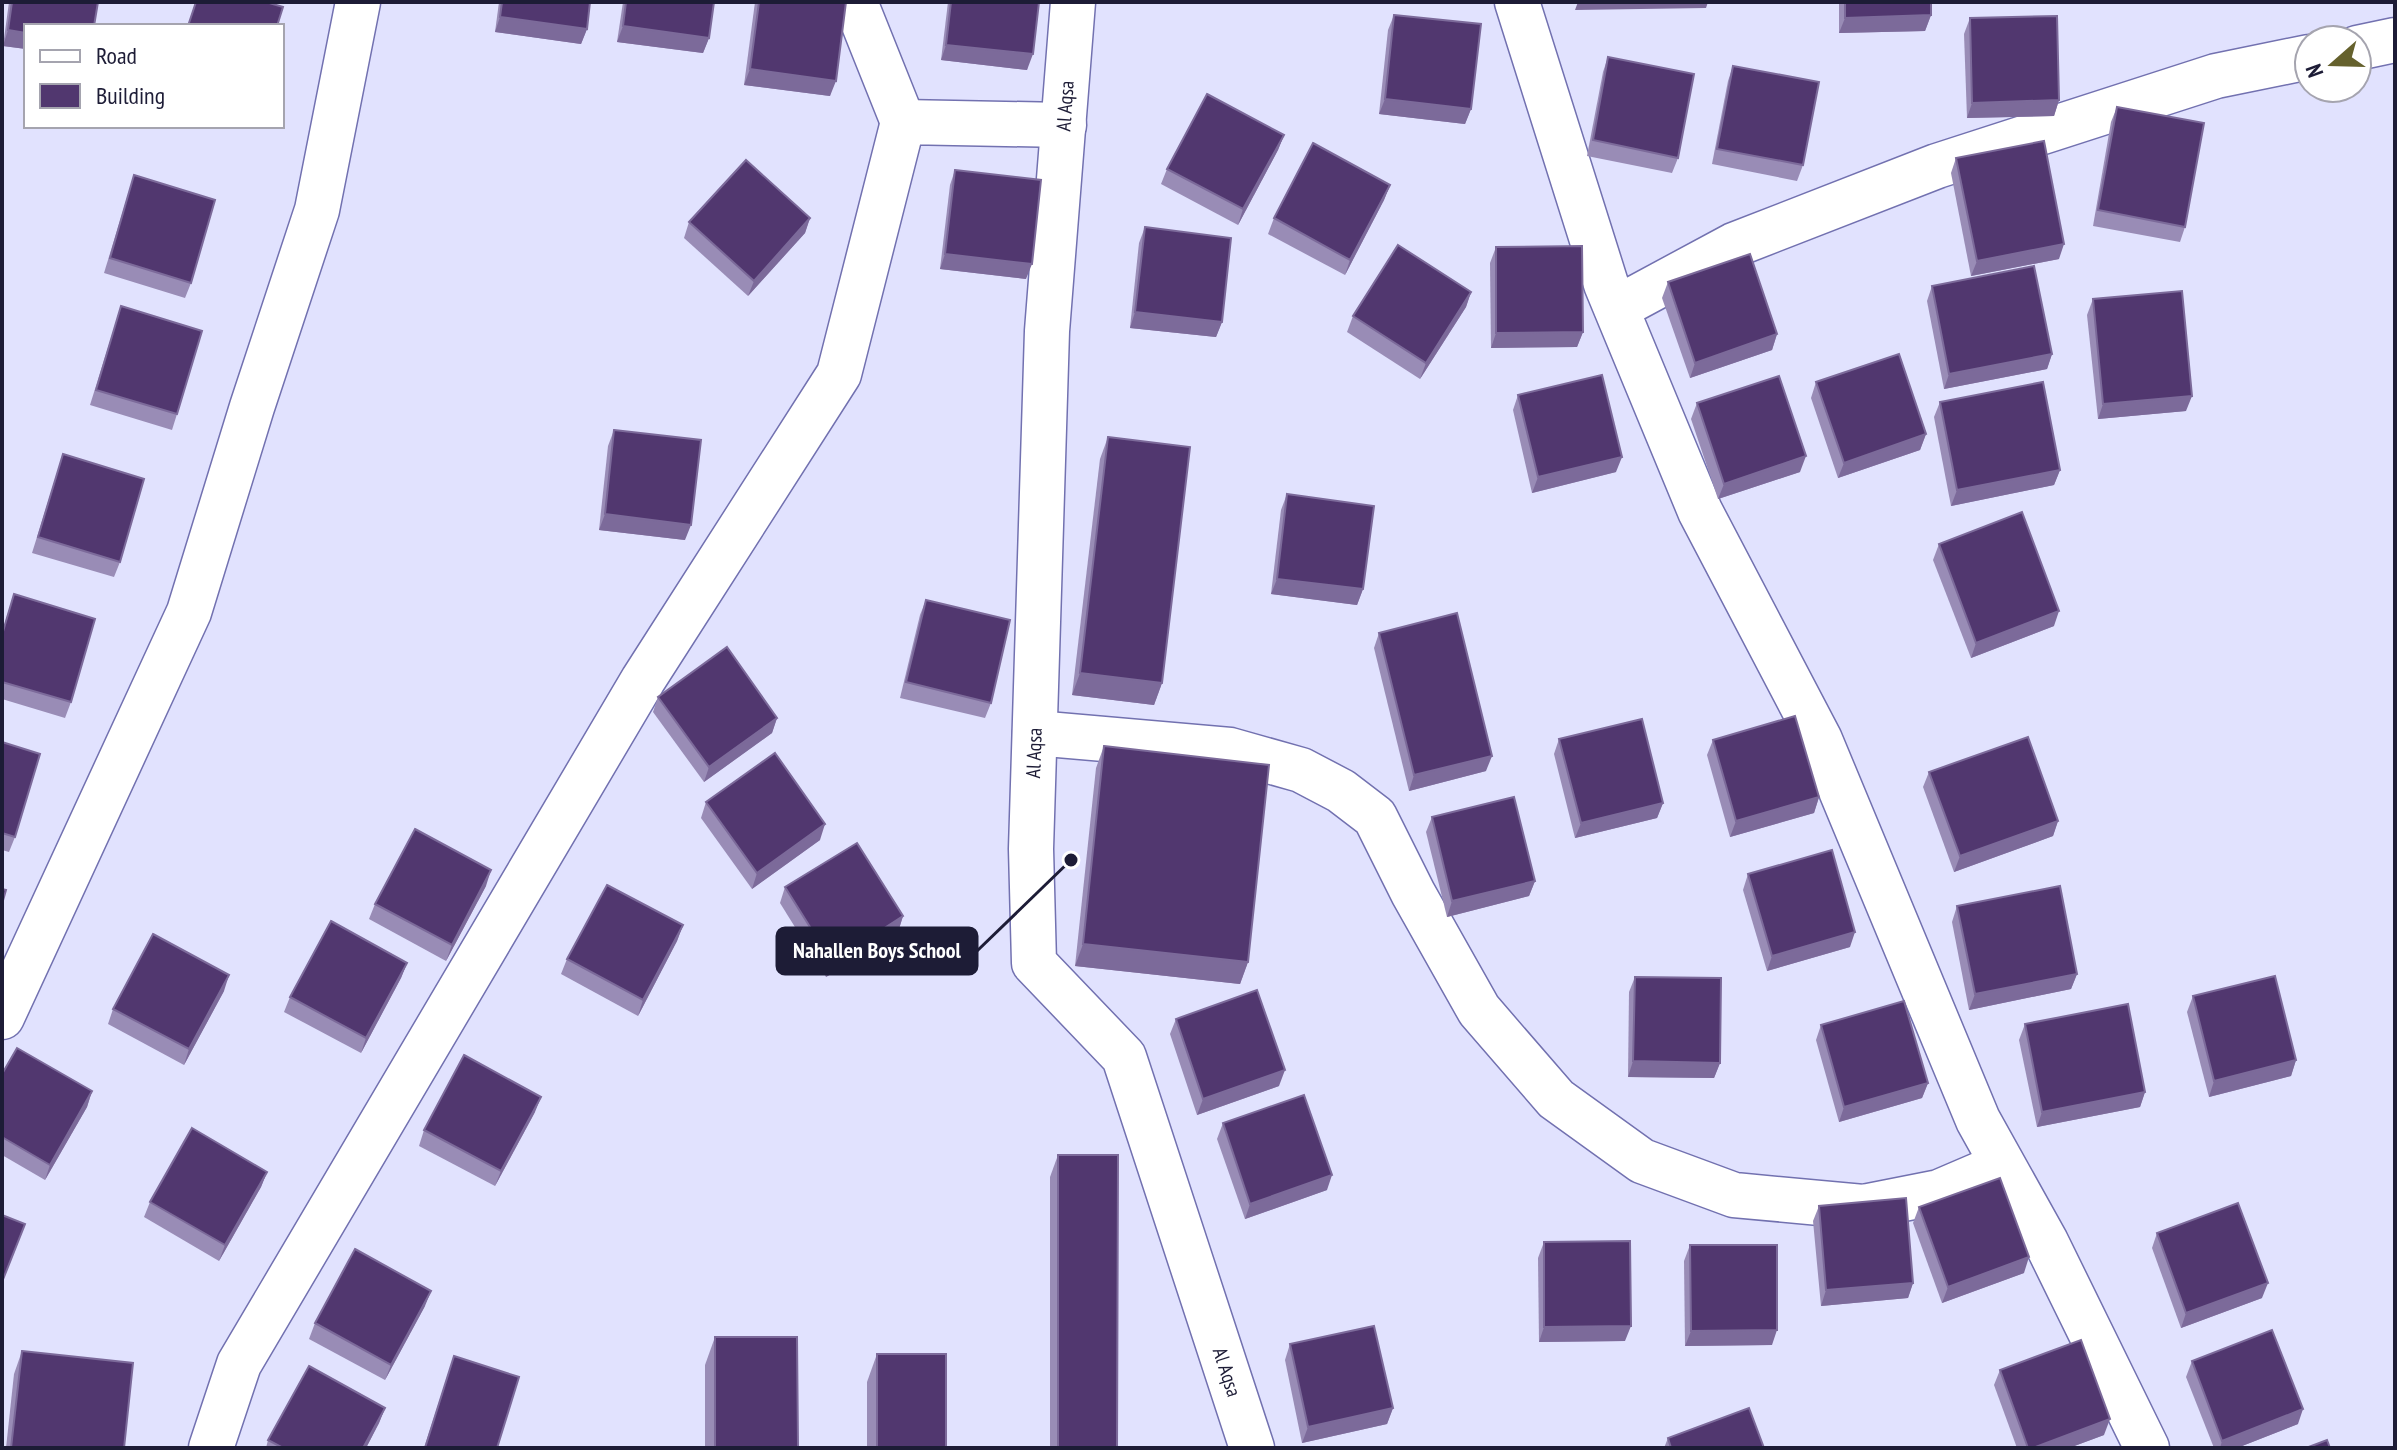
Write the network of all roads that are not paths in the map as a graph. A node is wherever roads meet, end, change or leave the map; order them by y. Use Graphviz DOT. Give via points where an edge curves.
graph roads {
  1 [pos="358,2"];
  2 [pos="855,2"];
  3 [pos="1073,2"];
  4 [pos="1517,2"];
  5 [pos="2395,40"];
  6 [pos="2373,45"];
  7 [pos="2293,60"];
  8 [pos="903,122"];
  9 [pos="1064,125"];
  10 [pos="1617,308"];
  11 [pos="1035,733"];
  12 [pos="2,1017"];
  13 [pos="2002,1165"];
  14 [pos="211,1448"];
  15 [pos="1252,1448"];
  16 [pos="2147,1448"];
  1 -- 12 [label="street" via="317,210 189,612"];
  2 -- 8 [label="street"];
  3 -- 9 [label="street, Al Aqsa"];
  4 -- 10 [label="street"];
  5 -- 6 [label="street"];
  7 -- 10 [label="street" via="2216,76 1937,166 1734,245"];
  8 -- 9 [label="street"];
  8 -- 14 [label="street" via="839,374 643,680 239,1364"];
  9 -- 11 [label="street, Al Aqsa" via="1047,331"];
  10 -- 13 [label="street" via="1700,511 1820,740 1978,1120"];
  11 -- 13 [label="street" via="1230,750 1301,770 1341,791 1375,817 1479,1010 1556,1099 1642,1161 1734,1195 1863,1207 1939,1192"];
  11 -- 15 [label="street, Al Aqsa" via="1034,963 1124,1057"];
  13 -- 16 [label="street" via="2046,1242"];
}
